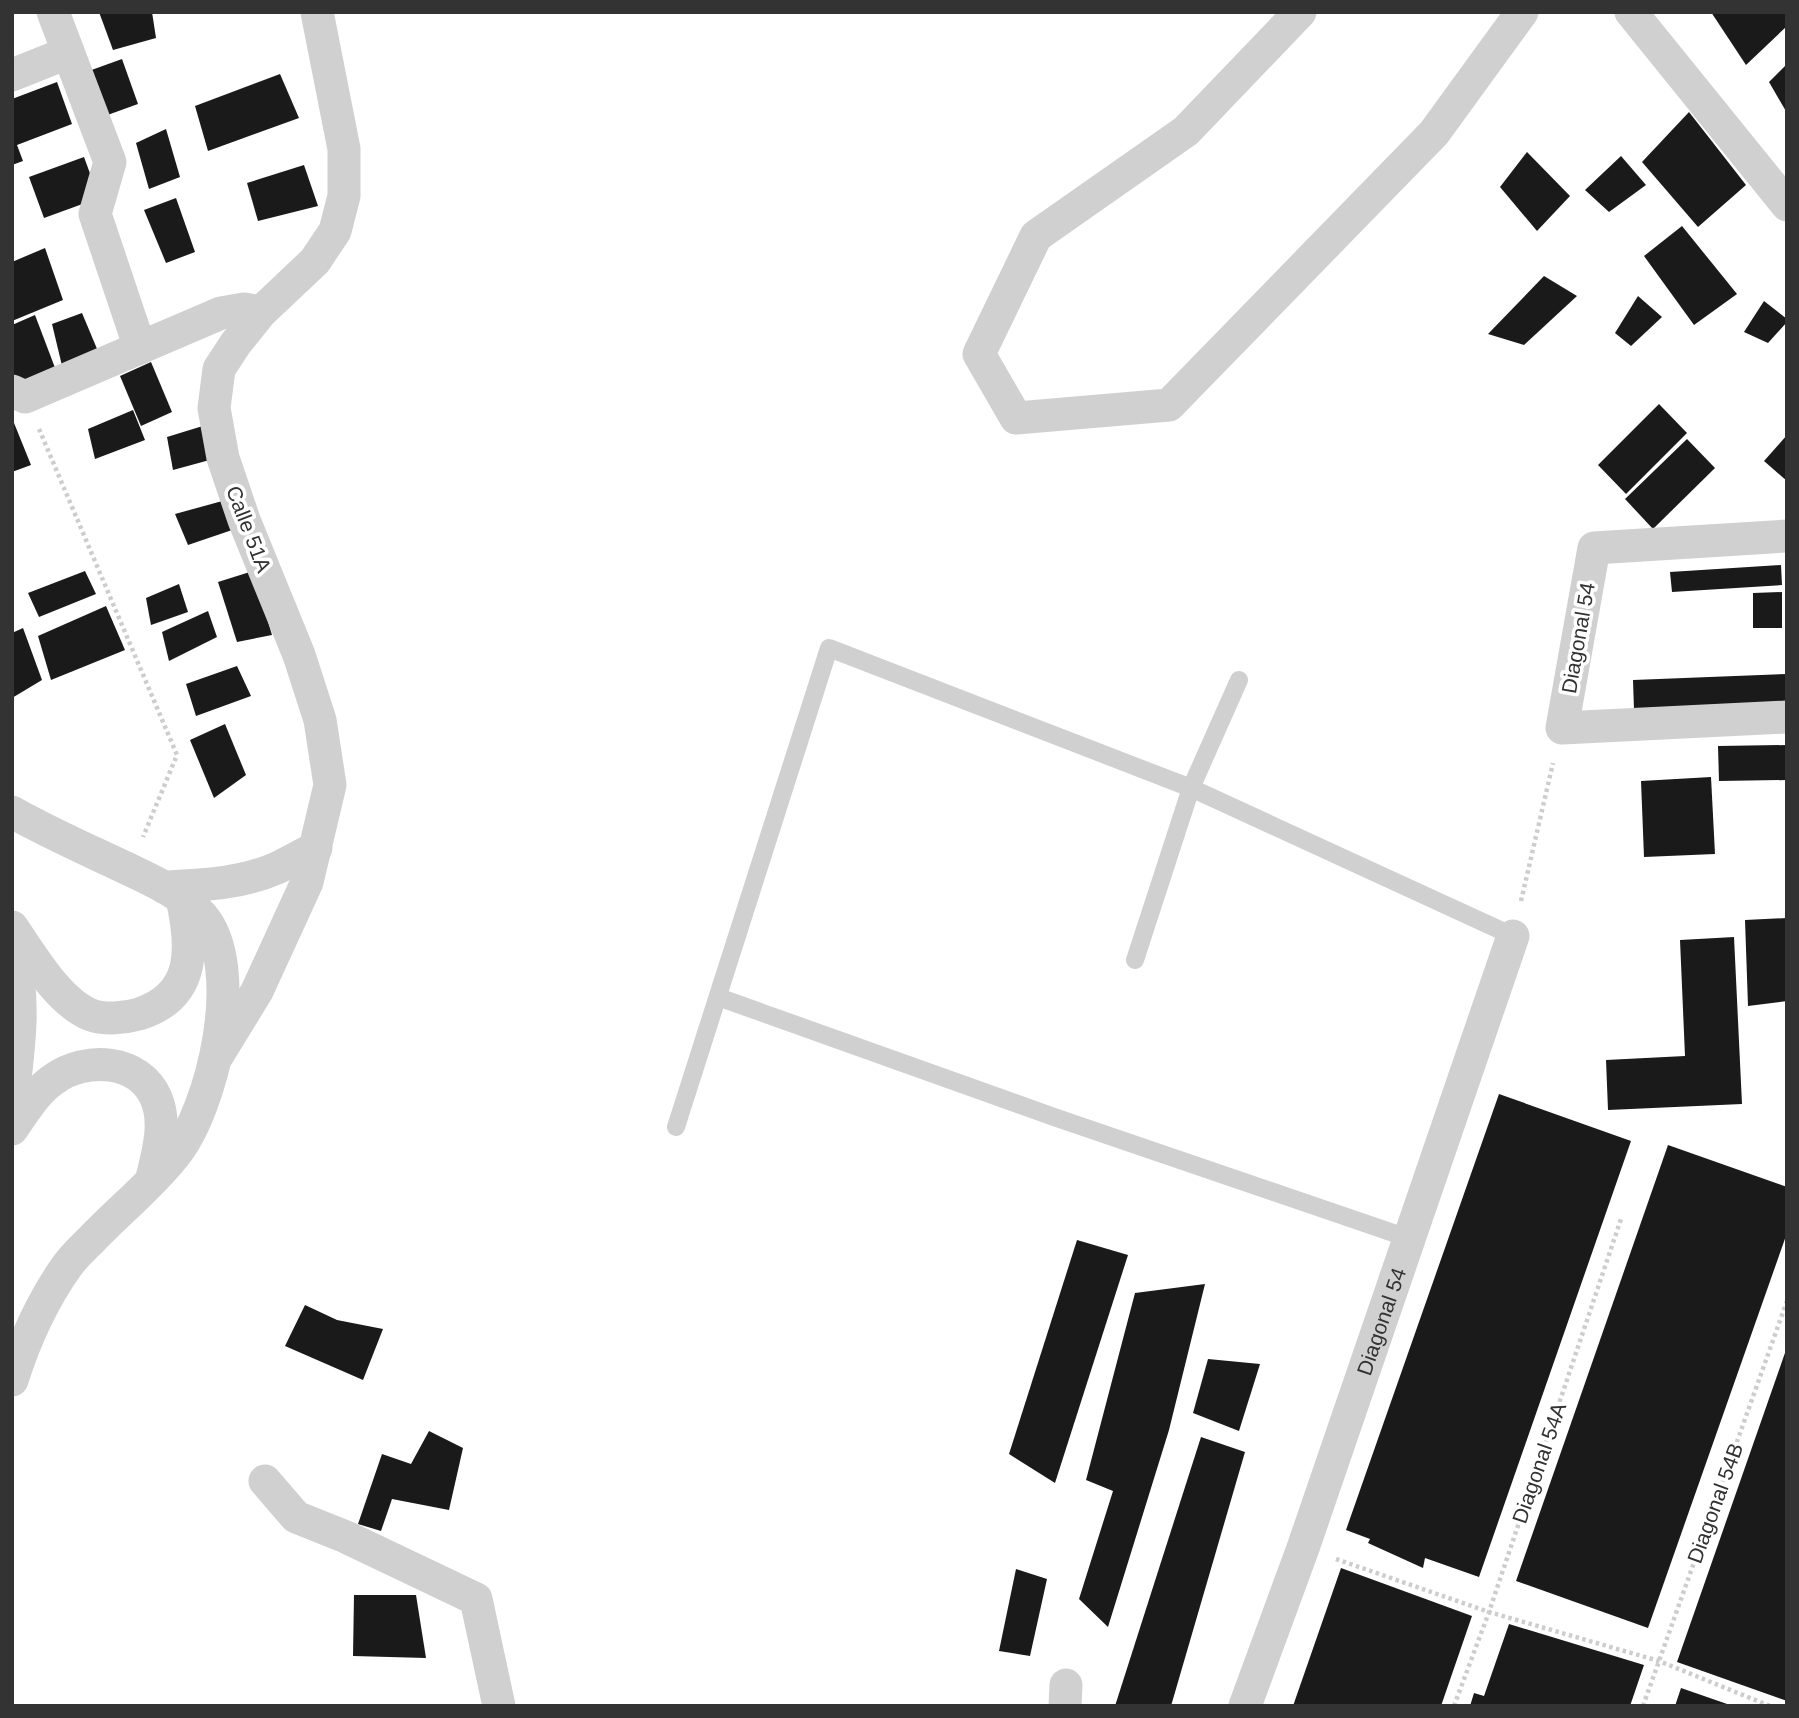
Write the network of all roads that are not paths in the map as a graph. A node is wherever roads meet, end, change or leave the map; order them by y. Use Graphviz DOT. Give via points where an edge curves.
graph roads {
  1 [pos="53,12"];
  2 [pos="317,12"];
  3 [pos="1300,12"];
  4 [pos="1522,12"];
  5 [pos="1631,12"];
  6 [pos="67,53"];
  7 [pos="12,75"];
  8 [pos="1787,205"];
  9 [pos="261,312"];
  10 [pos="140,348"];
  11 [pos="19,394"];
  12 [pos="1787,536"];
  13 [pos="1239,680"];
  14 [pos="1787,717"];
  15 [pos="1191,788"];
  16 [pos="12,811"];
  17 [pos="316,848"];
  18 [pos="173,893"];
  19 [pos="12,927"];
  20 [pos="1513,936"];
  21 [pos="12,950"];
  22 [pos="1135,960"];
  23 [pos="718,997"];
  24 [pos="215,1058"];
  25 [pos="12,1104"];
  26 [pos="676,1127"];
  27 [pos="12,1129"];
  28 [pos="152,1181"];
  29 [pos="1408,1238"];
  30 [pos="12,1380"];
  31 [pos="265,1481"];
  32 [pos="499,1706"];
  33 [pos="1245,1706"];
  1 -- 6 [label="street"];
  2 -- 9 [label="street, Calle 51A" via="344,149 344,196 335,231 315,261"];
  3 -- 4 [label="street" via="1186,131 1036,236 979,354 1016,418 1169,405 1434,133"];
  5 -- 8 [label="street"];
  6 -- 7 [label="street"];
  6 -- 10 [label="street" via="110,162 95,214"];
  9 -- 10 [label="street" via="221,313"];
  9 -- 17 [label="street, Calle 51A" via="219,369 214,408 223,458 244,520 299,654 320,720 330,785"];
  10 -- 11 [label="street"];
  12 -- 14 [label="street, Diagonal 54" via="1594,548 1562,728"];
  13 -- 15 [label="lane"];
  15 -- 20 [label="lane"];
  15 -- 22 [label="lane"];
  15 -- 23 [label="lane" via="829,648"];
  16 -- 18 [label="street"];
  17 -- 18 [label="street" via="276,869"];
  17 -- 24 [label="street, Calle 51A" via="307,882 257,991"];
  18 -- 19 [label="street" via="187,923 186,969 176,992 158,1007 134,1015 91,1015 74,1004 53,984"];
  18 -- 24 [label="street" via="203,917 215,937 223,967"];
  20 -- 29 [label="street, Diagonal 54"];
  21 -- 25 [label="street" via="20,999"];
  23 -- 26 [label="lane"];
  23 -- 29 [label="lane"];
  24 -- 28 [label="street" via="199,1111 176,1154"];
  27 -- 28 [label="street" via="54,1078 104,1064 126,1068 146,1082 157,1099 161,1124"];
  28 -- 30 [label="street" via="68,1263 24,1342"];
  29 -- 33 [label="street, Diagonal 54"];
  31 -- 32 [label="street" via="296,1517 476,1599"];
}
